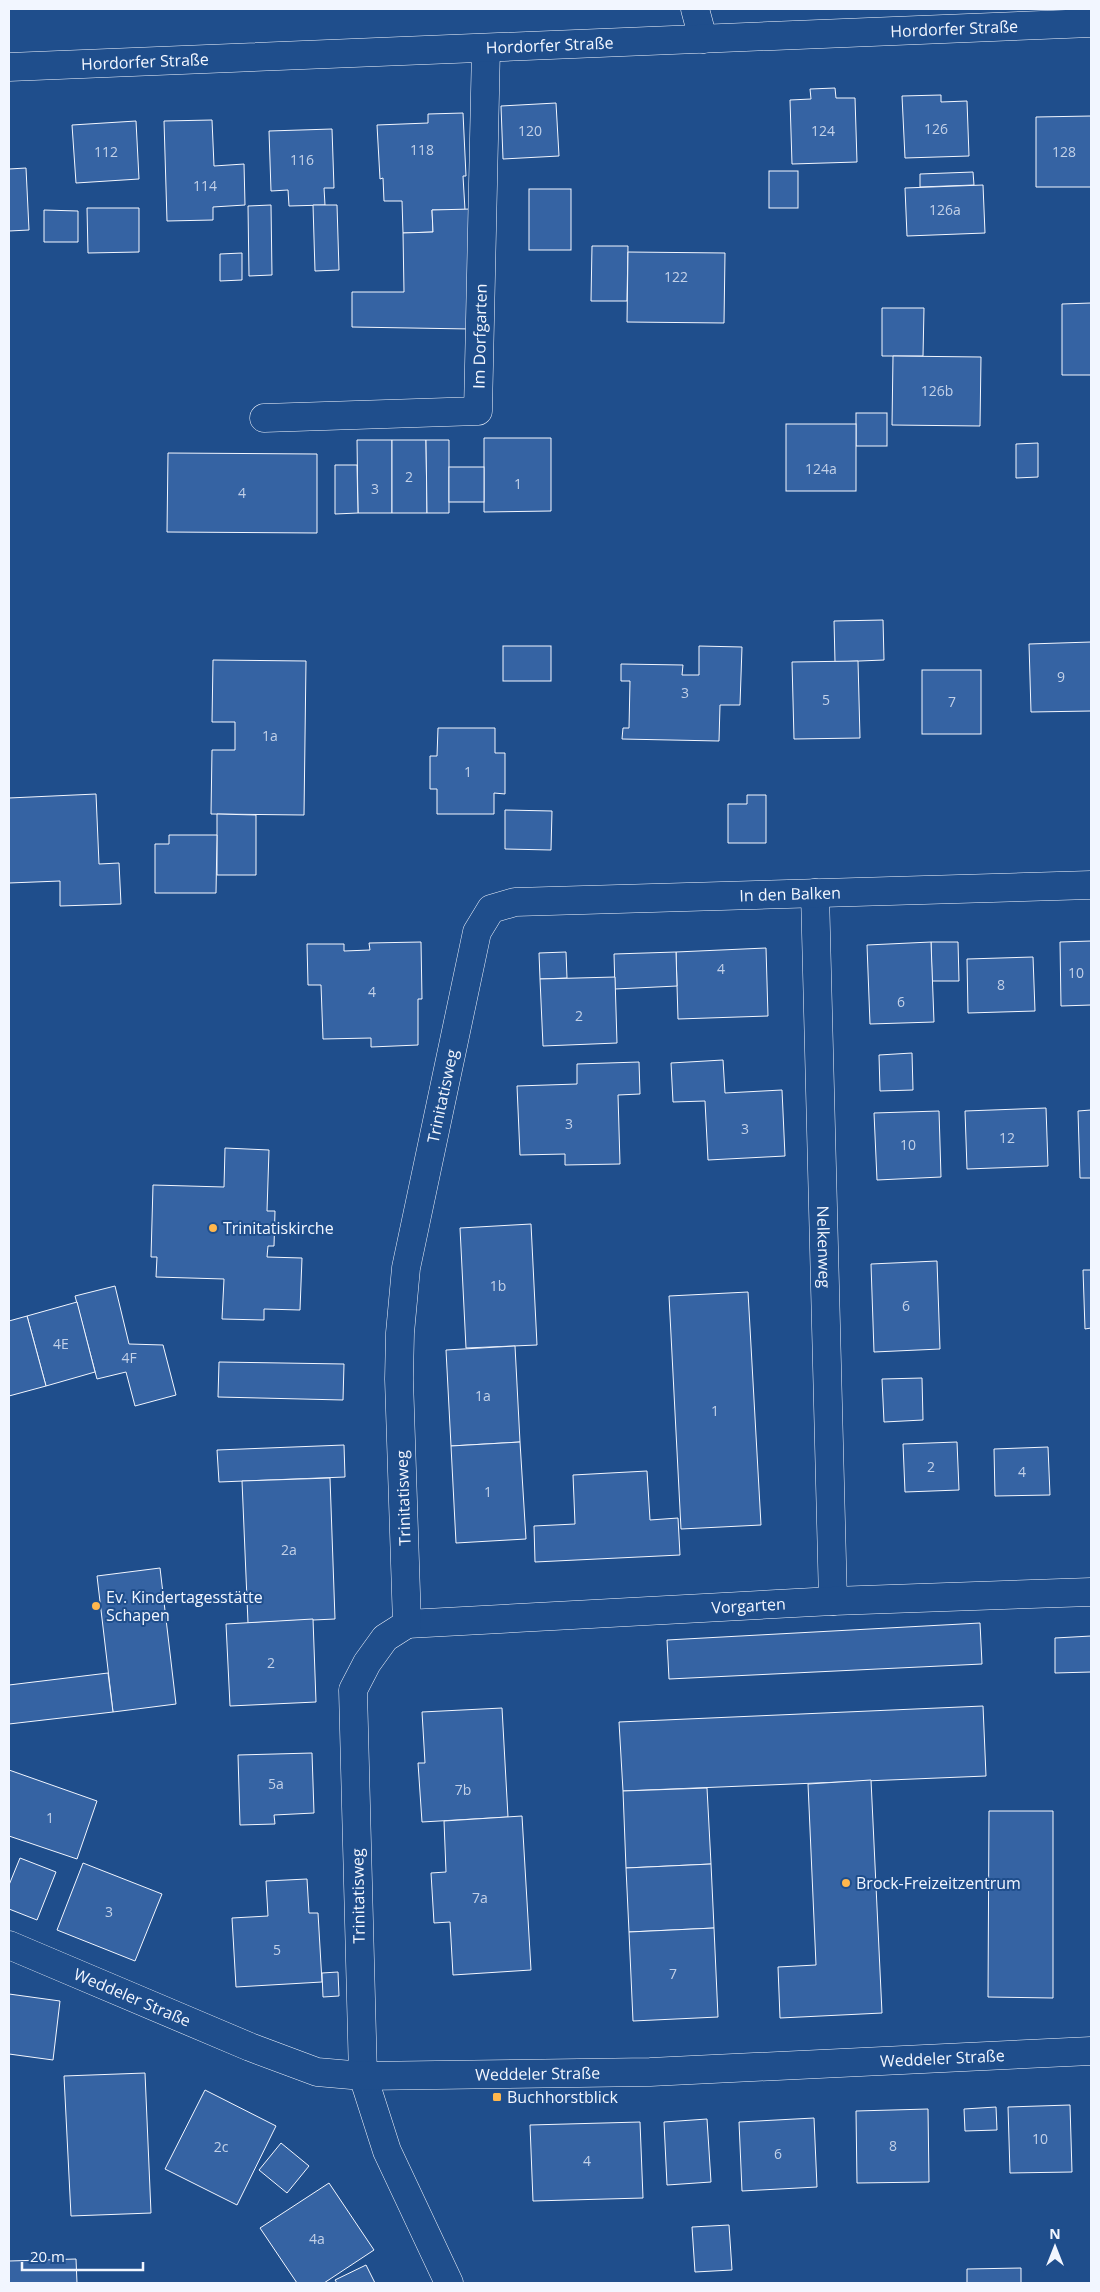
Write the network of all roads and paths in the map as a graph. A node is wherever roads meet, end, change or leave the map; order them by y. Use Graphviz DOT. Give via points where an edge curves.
graph roads {
  1 [pos="695,9"];
  2 [pos="1091,23"];
  3 [pos="703,39"];
  4 [pos="486,48"];
  5 [pos="9,67"];
  6 [pos="264,418"];
  7 [pos="1091,885"];
  8 [pos="816,893"];
  9 [pos="491,909"];
  10 [pos="1091,1592"];
  11 [pos="833,1601"];
  12 [pos="407,1624"];
  13 [pos="9,1946"];
  14 [pos="1091,2051"];
  15 [pos="363,2076"];
  16 [pos="449,2283"];
  1 -- 3 [label="street"];
  2 -- 3 [label="street, Hordorfer Straße"];
  3 -- 4 [label="street, Hordorfer Straße"];
  4 -- 5 [label="street, Hordorfer Straße"];
  4 -- 6 [label="street, Im Dorfgarten" via="478,411"];
  7 -- 8 [label="street, In den Balken"];
  8 -- 9 [label="street, In den Balken" via="514,902"];
  8 -- 11 [label="street, Nelkenweg"];
  9 -- 12 [label="street, Trinitatisweg" via="477,932 406,1268 399,1379"];
  10 -- 11 [label="street, Vorgarten"];
  11 -- 12 [label="street, Vorgarten"];
  12 -- 15 [label="street, Trinitatisweg" via="384,1638 353,1690"];
  13 -- 15 [label="street, Weddeler Straße" via="317,2072"];
  14 -- 15 [label="street, Weddeler Straße" via="650,2072"];
  15 -- 16 [label="street" via="387,2151"];
}
